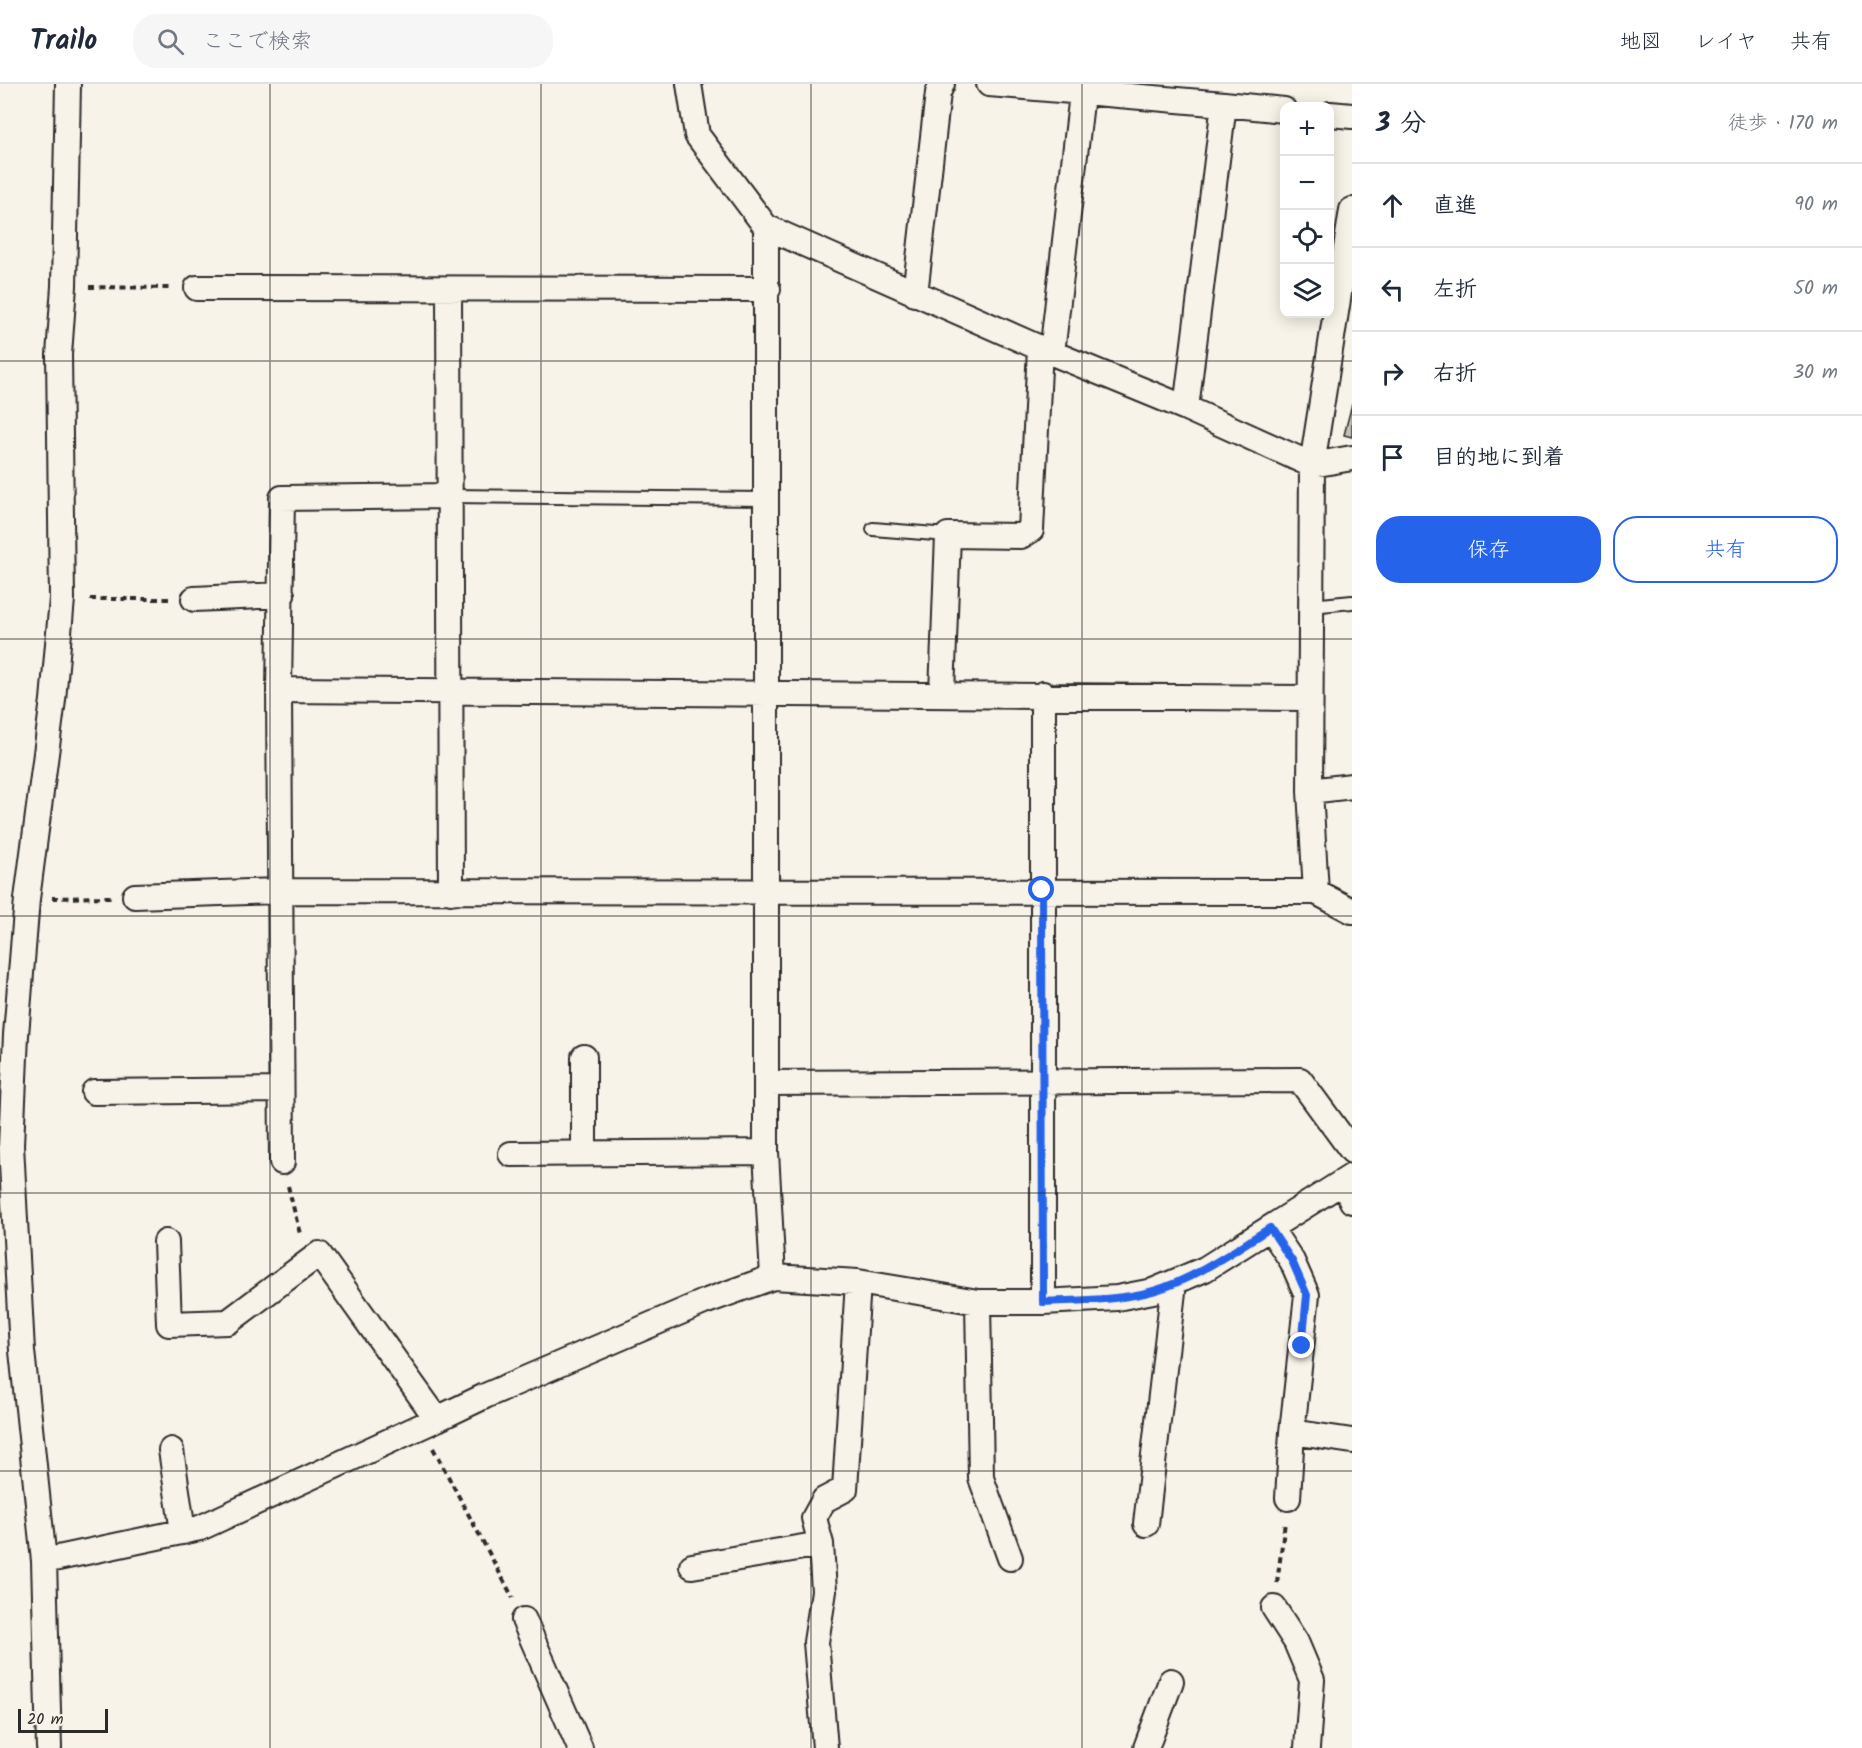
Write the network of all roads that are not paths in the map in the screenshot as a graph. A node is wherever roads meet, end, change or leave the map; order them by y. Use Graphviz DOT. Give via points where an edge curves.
graph roads {
  1 [pos="68,84"];
  2 [pos="688,84"];
  3 [pos="942,84"];
  4 [pos="990,84"];
  5 [pos="1082,94"];
  6 [pos="1224,104"];
  7 [pos="1280,110"];
  8 [pos="1334,114"];
  9 [pos="1352,116"];
  10 [pos="1352,210"];
  11 [pos="766,226"];
  12 [pos="197,288"];
  13 [pos="449,289"];
  14 [pos="768,289"];
  15 [pos="915,294"];
  16 [pos="1046,351"];
  17 [pos="1186,408"];
  18 [pos="1352,458"];
  19 [pos="1312,465"];
  20 [pos="450,496"];
  21 [pos="766,499"];
  22 [pos="873,529"];
  23 [pos="948,535"];
  24 [pos="282,595"];
  25 [pos="194,599"];
  26 [pos="1352,602"];
  27 [pos="1311,606"];
  28 [pos="279,690"];
  29 [pos="450,691"];
  30 [pos="766,692"];
  31 [pos="942,693"];
  32 [pos="1043,694"];
  33 [pos="1310,698"];
  34 [pos="1352,786"];
  35 [pos="1310,791"];
  36 [pos="1042,890"];
  37 [pos="279,891"];
  38 [pos="451,892"];
  39 [pos="1316,892"];
  40 [pos="768,893"];
  41 [pos="135,896"];
  42 [pos="1352,911"];
  43 [pos="584,1057"];
  44 [pos="1043,1081"];
  45 [pos="767,1083"];
  46 [pos="281,1089"];
  47 [pos="94,1092"];
  48 [pos="1352,1151"];
  49 [pos="766,1152"];
  50 [pos="584,1153"];
  51 [pos="511,1154"];
  52 [pos="282,1162"];
  53 [pos="1349,1186"];
  54 [pos="7,1204"];
  55 [pos="1270,1228"];
  56 [pos="165,1242"];
  57 [pos="772,1277"];
  58 [pos="858,1282"];
  59 [pos="1174,1283"];
  60 [pos="978,1302"];
  61 [pos="1043,1302"];
  62 [pos="430,1423"];
  63 [pos="1292,1432"];
  64 [pos="1352,1441"];
  65 [pos="171,1450"];
  66 [pos="1288,1498"];
  67 [pos="1146,1524"];
  68 [pos="183,1532"];
  69 [pos="821,1544"];
  70 [pos="1010,1558"];
  71 [pos="44,1561"];
  72 [pos="692,1566"];
  73 [pos="1274,1608"];
  74 [pos="524,1620"];
  75 [pos="1171,1681"];
  76 [pos="49,1748"];
  77 [pos="580,1748"];
  78 [pos="825,1748"];
  79 [pos="1146,1748"];
  80 [pos="1307,1748"];
  1 -- 54 [label="street" via="59,356 62,599 27,899"];
  2 -- 11 [label="street" via="697,135"];
  3 -- 15 [label="street"];
  4 -- 5 [label="street"];
  5 -- 6 [label="street"];
  5 -- 16 [label="street"];
  6 -- 7 [label="street"];
  6 -- 17 [label="street"];
  8 -- 9 [label="street"];
  10 -- 19 [label="street"];
  11 -- 14 [label="street"];
  11 -- 15 [label="street"];
  12 -- 13 [label="street"];
  13 -- 14 [label="street"];
  13 -- 20 [label="street"];
  14 -- 21 [label="street"];
  15 -- 16 [label="street"];
  16 -- 17 [label="street"];
  16 -- 23 [label="street" via="1031,530 1021,536"];
  17 -- 19 [label="street"];
  18 -- 19 [label="street"];
  19 -- 27 [label="street"];
  20 -- 21 [label="lane"];
  20 -- 24 [label="street" via="282,498"];
  20 -- 29 [label="street"];
  21 -- 30 [label="street"];
  22 -- 23 [label="lane"];
  23 -- 31 [label="street"];
  24 -- 25 [label="street"];
  24 -- 28 [label="street"];
  26 -- 27 [label="lane"];
  27 -- 33 [label="street"];
  28 -- 29 [label="street"];
  28 -- 37 [label="street"];
  29 -- 30 [label="street"];
  29 -- 38 [label="street"];
  30 -- 31 [label="street"];
  30 -- 40 [label="street"];
  31 -- 32 [label="street"];
  32 -- 33 [label="street"];
  32 -- 36 [label="street"];
  33 -- 35 [label="street"];
  34 -- 35 [label="street"];
  35 -- 39 [label="street"];
  36 -- 39 [label="street"];
  36 -- 40 [label="street"];
  36 -- 44 [label="street"];
  37 -- 38 [label="street"];
  37 -- 41 [label="street"];
  37 -- 46 [label="street"];
  38 -- 40 [label="street"];
  39 -- 42 [label="street"];
  40 -- 45 [label="street"];
  43 -- 50 [label="street"];
  44 -- 45 [label="street"];
  44 -- 48 [label="street" via="1300,1080"];
  44 -- 61 [label="street"];
  45 -- 49 [label="street"];
  46 -- 47 [label="street"];
  46 -- 52 [label="street"];
  49 -- 50 [label="street"];
  49 -- 57 [label="street"];
  50 -- 51 [label="street"];
  53 -- 55 [label="street"];
  54 -- 71 [label="street"];
  55 -- 59 [label="street" via="1205,1269"];
  55 -- 63 [label="street" via="1292,1261 1307,1295"];
  56 -- 62 [label="street" via="169,1324 228,1322 319,1254"];
  57 -- 58 [label="street"];
  57 -- 62 [label="street" via="704,1302"];
  58 -- 60 [label="street"];
  58 -- 69 [label="street" via="845,1489 824,1500 814,1518"];
  59 -- 61 [label="street" via="1117,1298"];
  59 -- 67 [label="street"];
  60 -- 61 [label="street"];
  60 -- 70 [label="street" via="981,1478"];
  62 -- 68 [label="street" via="200,1528"];
  63 -- 64 [label="street"];
  63 -- 66 [label="street"];
  65 -- 68 [label="street"];
  68 -- 71 [label="street"];
  69 -- 72 [label="street"];
  69 -- 78 [label="street" via="824,1591 816,1642"];
  71 -- 76 [label="street"];
  73 -- 80 [label="street" via="1296,1642 1312,1680"];
  74 -- 77 [label="street"];
  75 -- 79 [label="street"];
}
